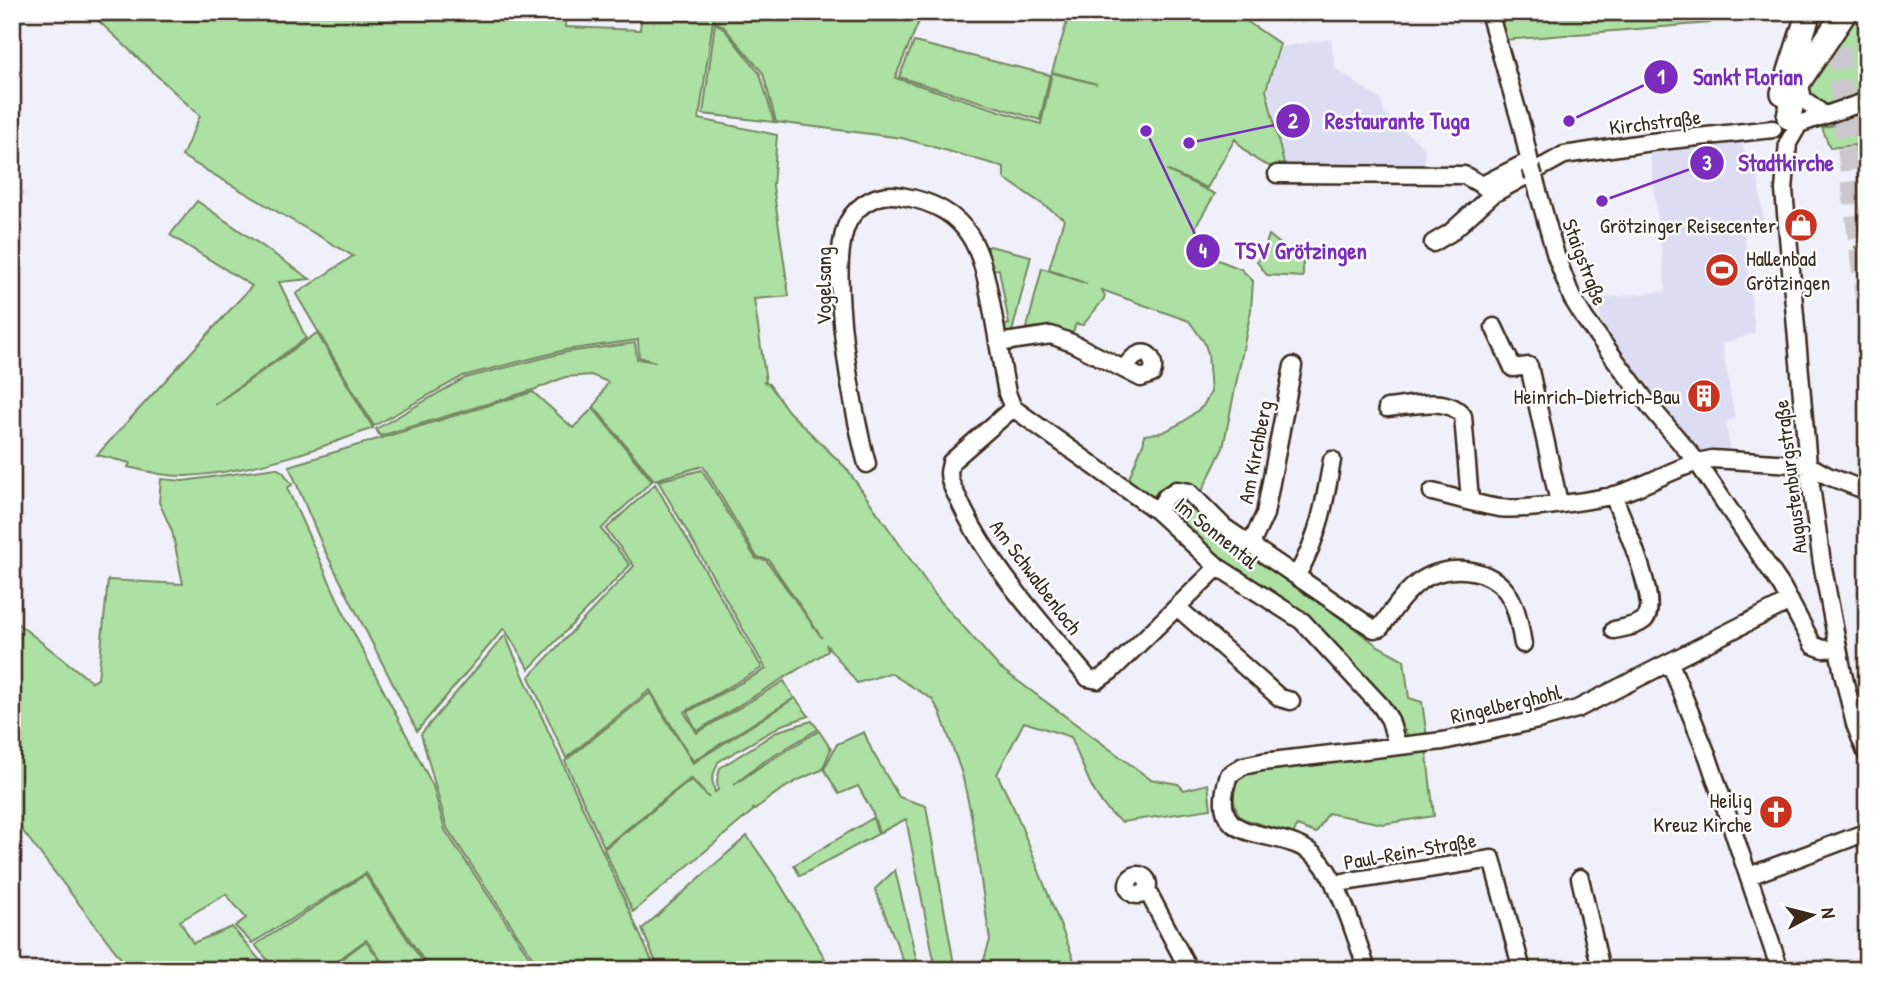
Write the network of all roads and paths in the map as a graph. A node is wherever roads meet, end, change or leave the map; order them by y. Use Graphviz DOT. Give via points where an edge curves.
graph roads {
  1 [pos="1489,12"];
  2 [pos="1844,13"];
  3 [pos="1808,16"];
  4 [pos="1831,36"];
  5 [pos="1799,81"];
  6 [pos="1861,103"];
  7 [pos="1826,111"];
  8 [pos="1784,127"];
  9 [pos="1531,169"];
  10 [pos="1277,174"];
  11 [pos="1487,189"];
  12 [pos="1433,243"];
  13 [pos="1494,327"];
  14 [pos="998,343"];
  15 [pos="1293,366"];
  16 [pos="1124,368"];
  17 [pos="1013,408"];
  18 [pos="1387,408"];
  19 [pos="1332,460"];
  20 [pos="1697,462"];
  21 [pos="867,464"];
  22 [pos="1808,465"];
  23 [pos="1867,491"];
  24 [pos="1432,492"];
  25 [pos="1613,495"];
  26 [pos="1470,500"];
  27 [pos="1559,503"];
  28 [pos="1157,511"];
  29 [pos="1251,544"];
  30 [pos="1218,567"];
  31 [pos="1297,575"];
  32 [pos="1790,601"];
  33 [pos="1177,607"];
  34 [pos="1614,631"];
  35 [pos="1523,644"];
  36 [pos="1838,648"];
  37 [pos="1670,663"];
  38 [pos="1291,701"];
  39 [pos="1397,745"];
  40 [pos="1867,755"];
  41 [pos="1867,832"];
  42 [pos="1749,876"];
  43 [pos="1580,878"];
  44 [pos="1335,886"];
  45 [pos="1147,890"];
  46 [pos="1189,970"];
  47 [pos="1367,970"];
  48 [pos="1522,970"];
  49 [pos="1601,970"];
  50 [pos="1780,970"];
  1 -- 9 [label="street, Staigstraße"];
  2 -- 4 [label="highway"];
  3 -- 4 [label="highway" via="1811,39 1819,42"];
  3 -- 8 [label="highway" via="1788,74"];
  4 -- 5 [label="highway"];
  5 -- 7 [label="street" via="1803,99"];
  5 -- 8 [label="highway"];
  6 -- 7 [label="street, Kirchstraße"];
  7 -- 8 [label="street, Kirchstraße" via="1800,113"];
  8 -- 11 [label="street, Kirchstraße" via="1564,156"];
  8 -- 22 [label="street, Augustenburgstraße" via="1784,190"];
  9 -- 11 [label="street"];
  9 -- 20 [label="street, Staigstraße" via="1572,298 1649,405"];
  10 -- 11 [label="street" via="1464,174"];
  11 -- 12 [label="street" via="1450,233"];
  13 -- 27 [label="street" via="1513,368 1529,366"];
  14 -- 16 [label="street" via="1051,335"];
  14 -- 17 [label="street, Vogelsang"];
  14 -- 21 [label="street, Vogelsang" via="983,260 958,222 940,207 919,199 877,196 862,205 848,222 842,243 841,285 850,390"];
  15 -- 29 [label="street, Am Kirchberg" via="1265,514"];
  17 -- 28 [label="street, Im Sonnental"];
  17 -- 33 [label="street, Am Schwalbenloch" via="951,462 948,472 971,525 1032,612 1094,680 1111,671"];
  18 -- 26 [label="street" via="1448,404 1458,409 1463,416"];
  19 -- 31 [label="street" via="1321,521 1312,550"];
  20 -- 22 [label="street" via="1725,459"];
  20 -- 25 [label="street"];
  20 -- 32 [label="street, Staigstraße"];
  22 -- 23 [label="street"];
  22 -- 36 [label="street, Augustenburgstraße"];
  24 -- 26 [label="street"];
  25 -- 27 [label="street"];
  25 -- 34 [label="street" via="1650,602 1645,619"];
  26 -- 27 [label="street" via="1503,508"];
  28 -- 29 [label="street, Am Kirchberg" via="1176,490 1189,492 1224,527"];
  28 -- 30 [label="street, Im Sonnental"];
  29 -- 31 [label="street, Am Kirchberg"];
  30 -- 33 [label="street, Am Schwalbenloch"];
  30 -- 39 [label="street, Im Sonnental" via="1302,621 1381,706"];
  31 -- 35 [label="street, Am Kirchberg" via="1374,629 1380,628 1407,592 1431,575 1457,569 1487,575 1508,593"];
  32 -- 36 [label="street, Staigstraße" via="1813,645"];
  32 -- 37 [label="street, Ringelberghohl"];
  33 -- 38 [label="street" via="1280,698"];
  36 -- 40 [label="street, Augustenburgstraße"];
  37 -- 39 [label="street, Ringelberghohl" via="1577,709 1443,741"];
  37 -- 42 [label="street"];
  39 -- 44 [label="street, Ringelberghohl" via="1287,758 1243,766 1228,775 1223,792 1227,818 1236,828 1302,846 1321,862"];
  41 -- 42 [label="street"];
  42 -- 50 [label="street"];
  43 -- 49 [label="street"];
  44 -- 47 [label="street"];
  44 -- 48 [label="street, Paul-Rein-Straße" via="1492,859"];
  45 -- 46 [label="street"];
}
